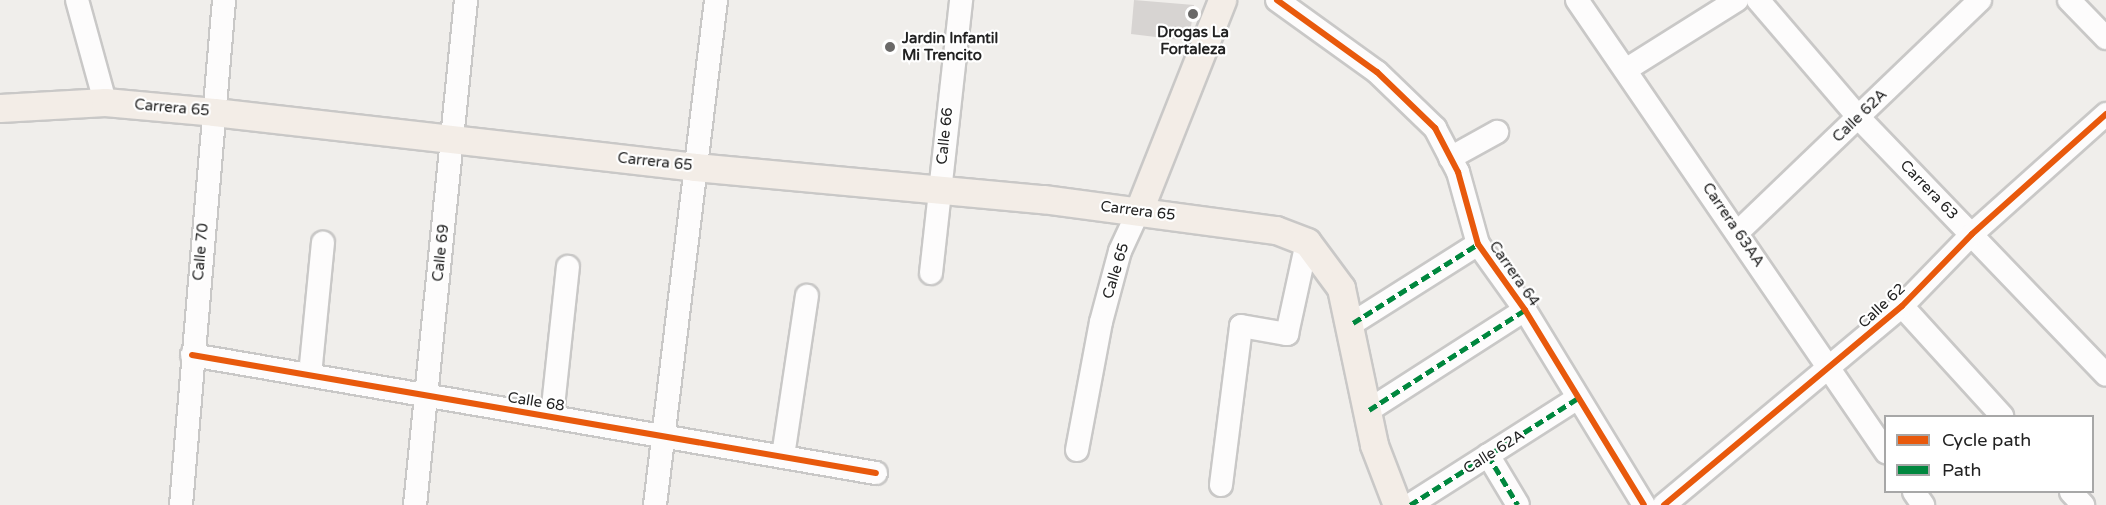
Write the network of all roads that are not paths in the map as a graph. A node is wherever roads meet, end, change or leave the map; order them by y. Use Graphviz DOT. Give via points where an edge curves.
graph roads {
  1 [pos="77,0"];
  2 [pos="224,0"];
  3 [pos="466,0"];
  4 [pos="716,0"];
  5 [pos="961,0"];
  6 [pos="1222,0"];
  7 [pos="1277,0"];
  8 [pos="1577,0"];
  9 [pos="1737,0"];
  10 [pos="1758,0"];
  11 [pos="1980,0"];
  12 [pos="2069,0"];
  13 [pos="2106,38"];
  14 [pos="1627,69"];
  15 [pos="105,102"];
  16 [pos="0,108"];
  17 [pos="214,112"];
  18 [pos="2106,114"];
  19 [pos="1859,118"];
  20 [pos="1497,132"];
  21 [pos="453,139"];
  22 [pos="1450,158"];
  23 [pos="695,167"];
  24 [pos="939,190"];
  25 [pos="1139,210"];
  26 [pos="1739,231"];
  27 [pos="1972,234"];
  28 [pos="1307,242"];
  29 [pos="324,243"];
  30 [pos="1478,244"];
  31 [pos="568,267"];
  32 [pos="931,273"];
  33 [pos="807,296"];
  34 [pos="1902,306"];
  35 [pos="1525,310"];
  36 [pos="1353,323"];
  37 [pos="192,355"];
  38 [pos="1827,371"];
  39 [pos="310,375"];
  40 [pos="2106,375"];
  41 [pos="426,396"];
  42 [pos="1578,399"];
  43 [pos="1369,410"];
  44 [pos="2000,415"];
  45 [pos="552,416"];
  46 [pos="666,434"];
  47 [pos="1884,449"];
  48 [pos="1077,450"];
  49 [pos="1488,455"];
  50 [pos="783,456"];
  51 [pos="876,473"];
  52 [pos="1221,485"];
  53 [pos="2072,493"];
  54 [pos="181,505"];
  55 [pos="415,505"];
  56 [pos="655,505"];
  57 [pos="1397,505"];
  58 [pos="1410,505"];
  59 [pos="1518,505"];
  60 [pos="1644,505"];
  61 [pos="1664,505"];
  62 [pos="2083,505"];
  1 -- 15 [label="street"];
  2 -- 17 [label="street, Calle 70"];
  3 -- 21 [label="street, Calle 69"];
  4 -- 23 [label="street"];
  5 -- 24 [label="street, Calle 66"];
  6 -- 25 [label="main road, Calle 65"];
  7 -- 22 [label="street, Carrera 64" via="1377,72 1435,128"];
  8 -- 14 [label="street, Carrera 63AA"];
  9 -- 14 [label="street"];
  10 -- 19 [label="street, Carrera 63"];
  11 -- 19 [label="street, Calle 62A"];
  12 -- 13 [label="street"];
  14 -- 26 [label="street, Carrera 63AA"];
  15 -- 16 [label="main road, Carrera 65"];
  15 -- 17 [label="main road, Carrera 65"];
  17 -- 21 [label="main road, Carrera 65"];
  17 -- 37 [label="street, Calle 70"];
  18 -- 27 [label="street, Calle 62"];
  19 -- 26 [label="street, Calle 62A"];
  19 -- 27 [label="street, Carrera 63"];
  20 -- 22 [label="street"];
  21 -- 23 [label="main road, Carrera 65"];
  21 -- 41 [label="street, Calle 69"];
  22 -- 30 [label="street, Carrera 64"];
  23 -- 24 [label="main road, Carrera 65"];
  23 -- 46 [label="street"];
  24 -- 25 [label="main road, Carrera 65"];
  24 -- 32 [label="street, Calle 66"];
  25 -- 28 [label="main road, Carrera 65" via="1276,230"];
  25 -- 48 [label="street, Calle 65" via="1120,251 1101,322"];
  26 -- 38 [label="street, Carrera 63AA"];
  27 -- 34 [label="street, Calle 62"];
  27 -- 40 [label="street, Carrera 63"];
  28 -- 36 [label="main road" via="1341,288"];
  28 -- 52 [label="street" via="1287,334 1241,326"];
  29 -- 39 [label="street"];
  30 -- 35 [label="street, Carrera 64"];
  30 -- 36 [label="street"];
  31 -- 45 [label="street"];
  33 -- 50 [label="street"];
  34 -- 38 [label="street, Calle 62"];
  34 -- 44 [label="street"];
  35 -- 42 [label="street, Carrera 64"];
  35 -- 43 [label="street"];
  36 -- 43 [label="main road"];
  37 -- 39 [label="street, Calle 68"];
  37 -- 54 [label="street, Calle 70"];
  38 -- 47 [label="street, Carrera 63AA"];
  38 -- 61 [label="street, Calle 62"];
  39 -- 41 [label="street, Calle 68"];
  41 -- 45 [label="street, Calle 68"];
  41 -- 55 [label="street, Calle 69"];
  42 -- 49 [label="street, Calle 62A"];
  42 -- 60 [label="street, Carrera 64"];
  43 -- 57 [label="main road" via="1374,445"];
  45 -- 46 [label="street, Calle 68"];
  46 -- 50 [label="street, Calle 68"];
  46 -- 56 [label="street"];
  49 -- 58 [label="street, Calle 62A"];
  49 -- 59 [label="street"];
  50 -- 51 [label="street, Calle 68"];
  53 -- 62 [label="street"];
}
